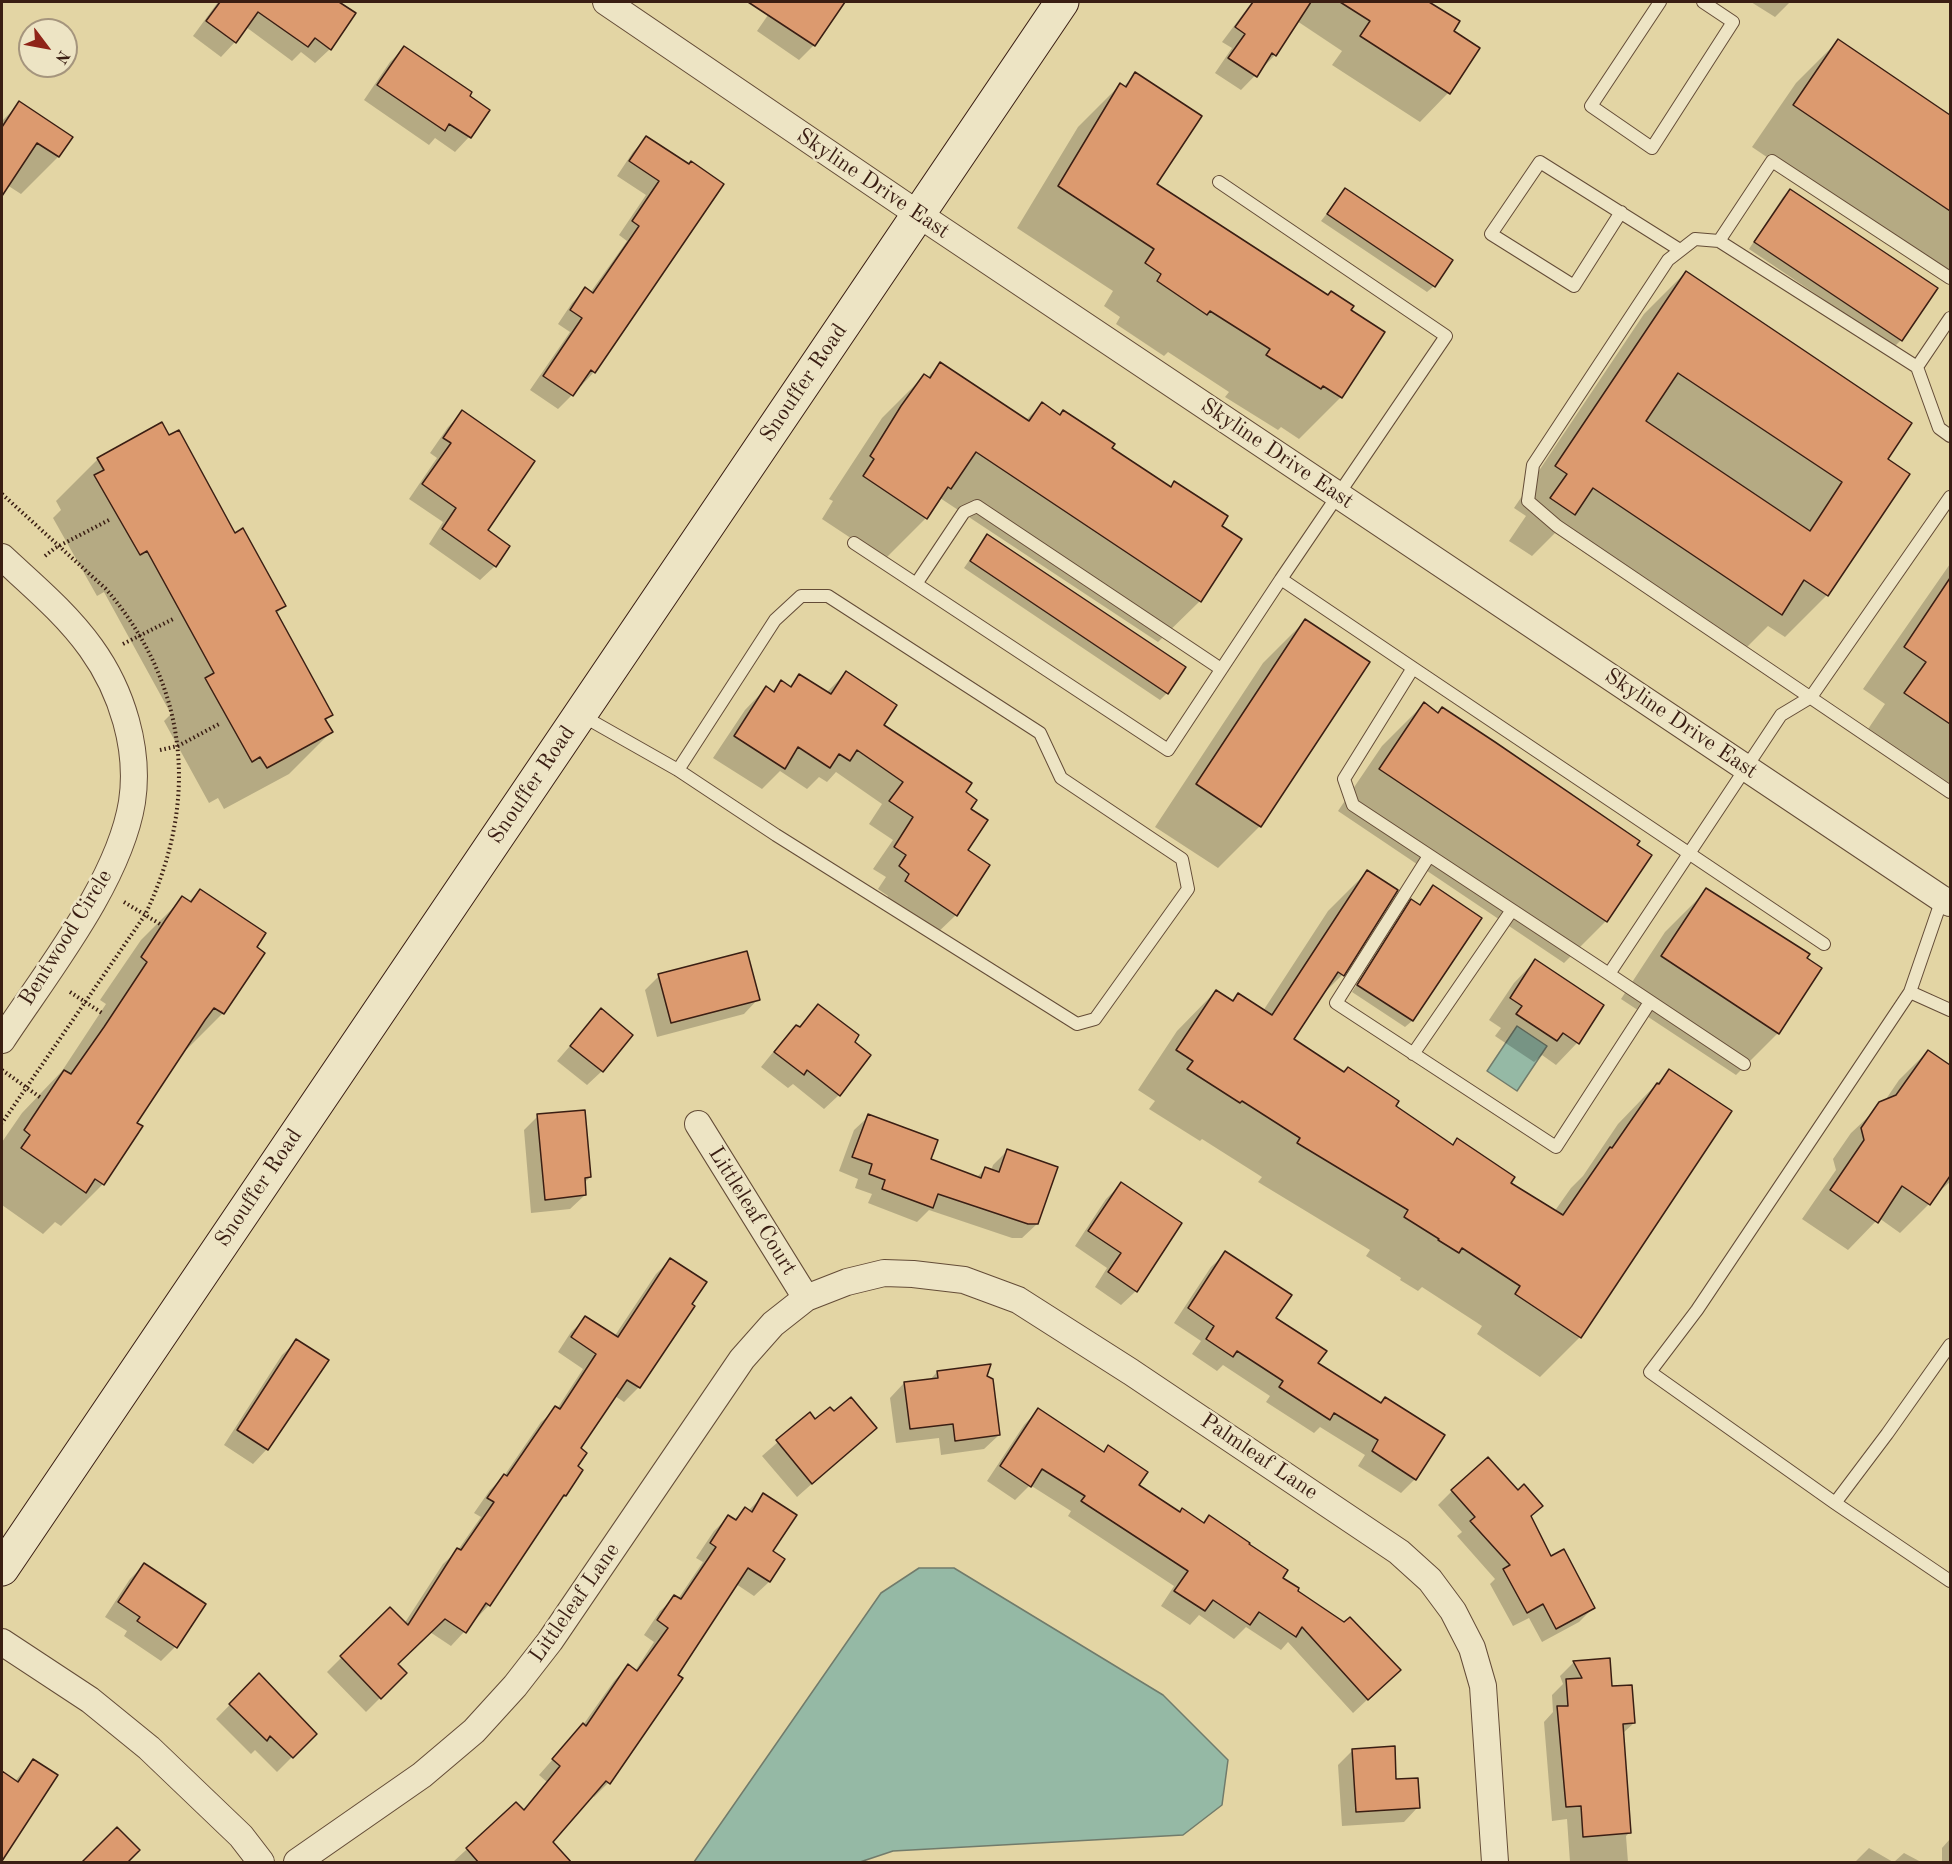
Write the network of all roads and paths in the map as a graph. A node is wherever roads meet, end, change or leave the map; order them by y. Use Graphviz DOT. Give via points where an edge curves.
graph roads {
  1 [pos="606,2"];
  2 [pos="1062,2"];
  3 [pos="1660,2"];
  4 [pos="1702,2"];
  5 [pos="1219,182"];
  6 [pos="1621,212"];
  7 [pos="918,214"];
  8 [pos="1719,241"];
  9 [pos="1680,250"];
  10 [pos="1950,278"];
  11 [pos="1950,318"];
  12 [pos="1917,367"];
  13 [pos="1950,436"];
  14 [pos="1338,495"];
  15 [pos="1950,497"];
  16 [pos="109,520"];
  17 [pos="854,543"];
  18 [pos="2,557"];
  19 [pos="23,577"];
  20 [pos="1281,579"];
  21 [pos="916,584"];
  22 [pos="174,619"];
  23 [pos="97,658"];
  24 [pos="1413,668"];
  25 [pos="1221,669"];
  26 [pos="1811,697"];
  27 [pos="580,714"];
  28 [pos="219,723"];
  29 [pos="132,754"];
  30 [pos="1745,768"];
  31 [pos="678,770"];
  32 [pos="1950,792"];
  33 [pos="1690,852"];
  34 [pos="1429,856"];
  35 [pos="100,888"];
  36 [pos="1946,901"];
  37 [pos="1512,910"];
  38 [pos="159,924"];
  39 [pos="1824,944"];
  40 [pos="45,974"];
  41 [pos="1609,974"];
  42 [pos="1910,992"];
  43 [pos="1650,1002"];
  44 [pos="1950,1010"];
  45 [pos="102,1013"];
  46 [pos="2,1040"];
  47 [pos="1413,1054"];
  48 [pos="1744,1064"];
  49 [pos="2,1070"];
  50 [pos="41,1098"];
  51 [pos="698,1124"];
  52 [pos="806,1298"];
  53 [pos="1950,1345"];
  54 [pos="1835,1503"];
  55 [pos="2,1569"];
  56 [pos="1950,1581"];
  57 [pos="2,1642"];
  58 [pos="261,1863"];
  59 [pos="297,1863"];
  60 [pos="1495,1863"];
  1 -- 7 [label="street, Skyline Drive East"];
  2 -- 7 [label="main road, Snouffer Road"];
  3 -- 4 [label="lane" via="1591,106 1652,148 1733,22"];
  5 -- 14 [label="lane" via="1446,336"];
  6 -- 6 [label="lane" via="1540,162 1491,234 1574,286"];
  6 -- 9 [label="lane"];
  7 -- 14 [label="street, Skyline Drive East"];
  7 -- 27 [label="main road, Snouffer Road"];
  8 -- 9 [label="lane" via="1695,239"];
  8 -- 10 [label="lane" via="1772,161"];
  8 -- 12 [label="lane"];
  9 -- 26 [label="lane" via="1668,260 1533,465 1528,501 1557,526"];
  11 -- 12 [label="lane"];
  12 -- 13 [label="lane" via="1939,428"];
  14 -- 20 [label="lane"];
  14 -- 30 [label="street, Skyline Drive East"];
  15 -- 26 [label="lane"];
  16 -- 19 [label="path" via="55,548"];
  17 -- 21 [label="lane"];
  18 -- 19 [label="street, Bentwood Circle"];
  19 -- 23 [label="street, Bentwood Circle" via="67,619"];
  20 -- 24 [label="lane"];
  20 -- 25 [label="lane"];
  21 -- 25 [label="lane" via="964,512 977,506"];
  21 -- 25 [label="lane" via="1168,750"];
  22 -- 23 [label="path"];
  23 -- 29 [label="street, Bentwood Circle" via="123,710"];
  24 -- 33 [label="lane"];
  24 -- 34 [label="lane" via="1344,778 1353,805"];
  26 -- 30 [label="lane" via="1781,715"];
  26 -- 32 [label="lane"];
  27 -- 31 [label="lane"];
  27 -- 55 [label="main road, Snouffer Road"];
  28 -- 29 [label="path" via="178,746"];
  29 -- 35 [label="street, Bentwood Circle" via="132,802 125,832"];
  30 -- 33 [label="lane"];
  30 -- 36 [label="street, Skyline Drive East"];
  31 -- 31 [label="lane" via="1077,1024 1095,1018 1188,889 1182,859 1061,778 1040,733 828,596 801,596 775,620"];
  33 -- 39 [label="lane"];
  33 -- 41 [label="lane"];
  34 -- 37 [label="lane"];
  34 -- 47 [label="lane" via="1336,1003"];
  35 -- 38 [label="path"];
  35 -- 40 [label="street, Bentwood Circle"];
  36 -- 42 [label="lane"];
  37 -- 41 [label="lane"];
  37 -- 47 [label="lane"];
  40 -- 45 [label="path"];
  40 -- 46 [label="street, Bentwood Circle"];
  41 -- 43 [label="lane"];
  42 -- 44 [label="lane"];
  42 -- 54 [label="lane" via="1697,1310 1650,1372"];
  43 -- 47 [label="lane" via="1556,1147"];
  43 -- 48 [label="lane"];
  49 -- 50 [label="path"];
  51 -- 52 [label="street, Littleleaf Court"];
  52 -- 59 [label="street, Littleleaf Lane" via="773,1324 742,1359 550,1641 515,1686 474,1731 422,1775"];
  52 -- 60 [label="street, Palmleaf Lane" via="847,1282 894,1274 964,1280 1018,1300 1399,1552 1430,1580 1454,1611 1472,1648 1483,1686"];
  53 -- 54 [label="lane"];
  54 -- 56 [label="lane"];
  57 -- 58 [label="street" via="90,1701 149,1748 241,1836"];
}
